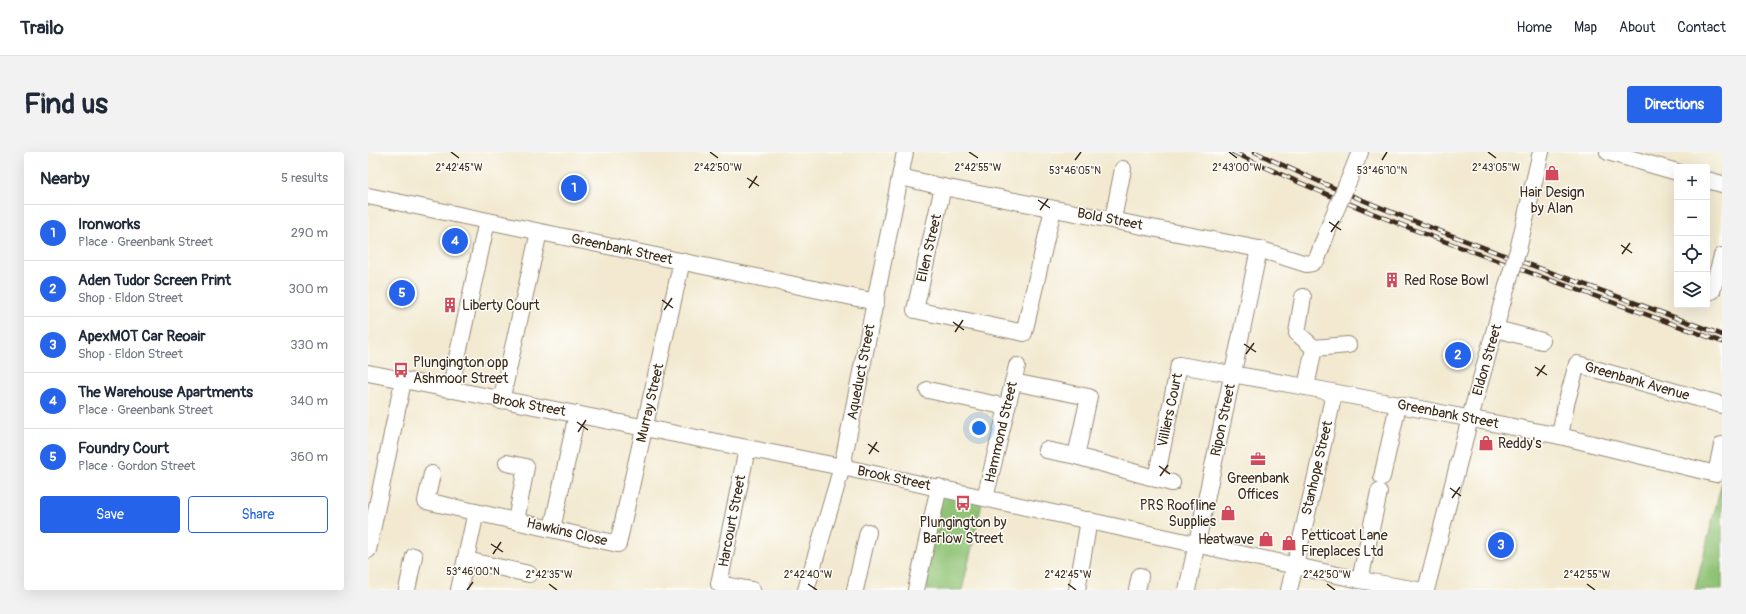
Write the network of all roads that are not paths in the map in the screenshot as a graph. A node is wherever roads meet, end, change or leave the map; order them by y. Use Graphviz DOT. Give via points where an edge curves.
graph roads {
  1 [pos="905,152"];
  2 [pos="1360,152"];
  3 [pos="1541,152"];
  4 [pos="1608,152"];
  5 [pos="1123,170"];
  6 [pos="1674,171"];
  7 [pos="901,177"];
  8 [pos="1710,181"];
  9 [pos="1722,184"];
  10 [pos="943,187"];
  11 [pos="368,196"];
  12 [pos="1053,209"];
  13 [pos="1113,219"];
  14 [pos="487,221"];
  15 [pos="539,232"];
  16 [pos="1259,249"];
  17 [pos="1722,258"];
  18 [pos="682,261"];
  19 [pos="1712,291"];
  20 [pos="1303,297"];
  21 [pos="876,302"];
  22 [pos="1496,329"];
  23 [pos="1542,341"];
  24 [pos="1348,345"];
  25 [pos="1314,348"];
  26 [pos="1179,365"];
  27 [pos="1016,366"];
  28 [pos="368,373"];
  29 [pos="1232,374"];
  30 [pos="403,381"];
  31 [pos="1013,382"];
  32 [pos="1306,387"];
  33 [pos="450,390"];
  34 [pos="928,390"];
  35 [pos="1334,393"];
  36 [pos="501,401"];
  37 [pos="1398,405"];
  38 [pos="1722,405"];
  39 [pos="1007,407"];
  40 [pos="577,414"];
  41 [pos="1470,418"];
  42 [pos="644,428"];
  43 [pos="1560,436"];
  44 [pos="1722,445"];
  45 [pos="747,449"];
  46 [pos="1046,450"];
  47 [pos="1076,456"];
  48 [pos="507,463"];
  49 [pos="842,467"];
  50 [pos="432,474"];
  51 [pos="1156,479"];
  52 [pos="1172,483"];
  53 [pos="939,488"];
  54 [pos="985,498"];
  55 [pos="476,512"];
  56 [pos="1089,520"];
  57 [pos="516,521"];
  58 [pos="552,529"];
  59 [pos="868,532"];
  60 [pos="618,544"];
  61 [pos="1198,544"];
  62 [pos="368,550"];
  63 [pos="414,556"];
  64 [pos="466,560"];
  65 [pos="1294,565"];
  66 [pos="529,574"];
  67 [pos="1360,580"];
  68 [pos="407,590"];
  69 [pos="460,590"];
  70 [pos="752,590"];
  71 [pos="806,590"];
  72 [pos="855,590"];
  73 [pos="916,590"];
  74 [pos="1077,590"];
  75 [pos="1187,590"];
  76 [pos="1289,590"];
  77 [pos="1418,590"];
  78 [pos="1426,590"];
  1 -- 7 [label="street, Aqueduct Street"];
  2 -- 16 [label="street, Bold Street, bridge" via="1317,260 1306,264"];
  3 -- 22 [label="street, Eldon Street, bridge"];
  4 -- 6 [label="street"];
  5 -- 13 [label="street"];
  7 -- 10 [label="street, Bold Street"];
  7 -- 21 [label="street, Aqueduct Street"];
  8 -- 9 [label="street"];
  10 -- 12 [label="street, Bold Street"];
  10 -- 12 [label="street, Ellen Street" via="915,310 1024,333"];
  11 -- 14 [label="street, Greenbank Street"];
  12 -- 13 [label="street, Bold Street"];
  13 -- 16 [label="street, Bold Street"];
  14 -- 15 [label="street, Greenbank Street"];
  14 -- 33 [label="street"];
  15 -- 18 [label="street, Greenbank Street"];
  15 -- 36 [label="street"];
  16 -- 29 [label="street, Ripon Street"];
  17 -- 19 [label="street"];
  18 -- 21 [label="street, Greenbank Street"];
  18 -- 42 [label="street, Murray Street"];
  20 -- 25 [label="street" via="1297,333"];
  21 -- 49 [label="street, Aqueduct Street"];
  22 -- 23 [label="street"];
  22 -- 41 [label="street, Eldon Street"];
  24 -- 25 [label="street"];
  25 -- 32 [label="street"];
  26 -- 29 [label="street, Greenbank Street"];
  26 -- 51 [label="street, Villiers Court"];
  27 -- 31 [label="street, Hammond Street"];
  28 -- 30 [label="street, Brook Street"];
  29 -- 32 [label="street, Greenbank Street"];
  29 -- 61 [label="street, Ripon Street"];
  30 -- 33 [label="street, Brook Street"];
  30 -- 62 [label="street"];
  31 -- 39 [label="street, Hammond Street"];
  31 -- 47 [label="street" via="1089,397"];
  32 -- 35 [label="street, Greenbank Street"];
  33 -- 36 [label="street, Brook Street"];
  34 -- 39 [label="street"];
  35 -- 37 [label="street, Greenbank Street"];
  35 -- 65 [label="street, Stanhope Street"];
  36 -- 40 [label="street, Brook Street"];
  37 -- 41 [label="street, Greenbank Street"];
  37 -- 67 [label="street"];
  38 -- 43 [label="street, Greenbank Avenue" via="1577,364"];
  39 -- 54 [label="street, Hammond Street"];
  40 -- 42 [label="street, Brook Street"];
  40 -- 58 [label="street"];
  41 -- 43 [label="street, Greenbank Street"];
  41 -- 78 [label="street, Eldon Street"];
  42 -- 45 [label="street, Brook Street"];
  42 -- 60 [label="street, Murray Street"];
  43 -- 44 [label="street, Greenbank Street" via="1716,474"];
  45 -- 49 [label="street, Brook Street"];
  45 -- 70 [label="street, Harcourt Street" via="719,584"];
  46 -- 47 [label="street"];
  47 -- 51 [label="street"];
  48 -- 57 [label="street, Hawkins Close" via="526,467"];
  49 -- 53 [label="street, Brook Street"];
  49 -- 71 [label="street, Aqueduct Street"];
  50 -- 55 [label="street, Hawkins Close" via="426,501"];
  51 -- 52 [label="street"];
  53 -- 54 [label="street, Brook Street"];
  53 -- 73 [label="street"];
  54 -- 56 [label="street, Brook Street"];
  55 -- 57 [label="street, Hawkins Close"];
  55 -- 64 [label="street"];
  56 -- 61 [label="street, Brook Street"];
  56 -- 74 [label="street"];
  57 -- 58 [label="street, Hawkins Close"];
  58 -- 60 [label="street, Hawkins Close"];
  59 -- 72 [label="street"];
  61 -- 65 [label="street, Brook Street"];
  61 -- 75 [label="street, Ripon Street"];
  63 -- 68 [label="street"];
  64 -- 66 [label="street"];
  64 -- 69 [label="street"];
  65 -- 67 [label="street, Brook Street"];
  65 -- 76 [label="street, Stanhope Street"];
  67 -- 77 [label="street, Brook Street"];
}
